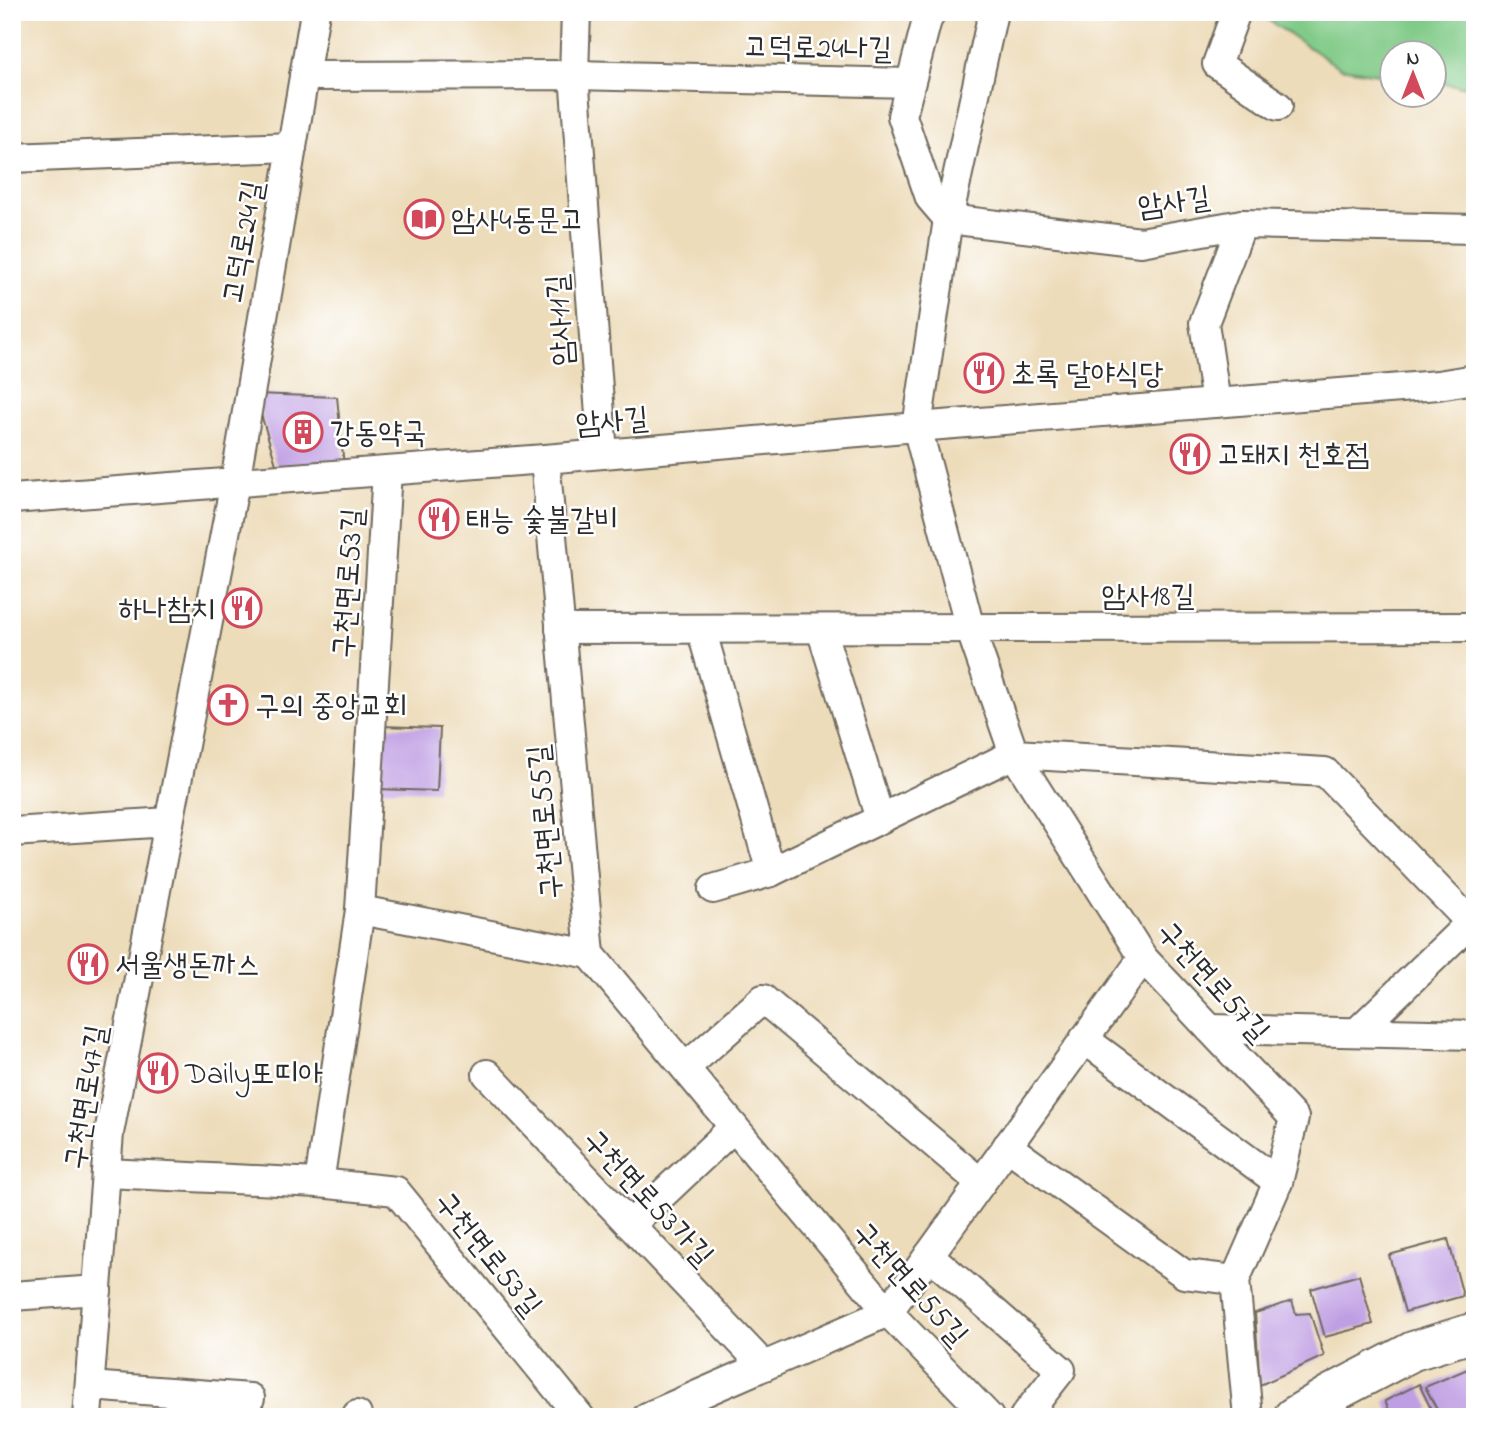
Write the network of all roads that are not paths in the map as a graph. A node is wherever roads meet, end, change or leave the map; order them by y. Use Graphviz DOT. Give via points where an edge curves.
graph roads {
  1 [pos="315,12"];
  2 [pos="576,12"];
  3 [pos="932,12"];
  4 [pos="993,12"];
  5 [pos="1236,12"];
  6 [pos="574,75"];
  7 [pos="304,76"];
  8 [pos="911,83"];
  9 [pos="1278,106"];
  10 [pos="292,147"];
  11 [pos="12,158"];
  12 [pos="948,219"];
  13 [pos="1242,224"];
  14 [pos="1475,229"];
  15 [pos="1475,379"];
  16 [pos="1216,403"];
  17 [pos="917,427"];
  18 [pos="603,454"];
  19 [pos="545,459"];
  20 [pos="387,471"];
  21 [pos="235,482"];
  22 [pos="12,499"];
  23 [pos="1475,627"];
  24 [pos="970,628"];
  25 [pos="560,629"];
  26 [pos="701,629"];
  27 [pos="821,629"];
  28 [pos="1014,754"];
  29 [pos="880,819"];
  30 [pos="169,822"];
  31 [pos="12,832"];
  32 [pos="771,872"];
  33 [pos="713,889"];
  34 [pos="360,910"];
  35 [pos="1472,920"];
  36 [pos="590,954"];
  37 [pos="1143,958"];
  38 [pos="1210,1029"];
  39 [pos="1357,1032"];
  40 [pos="1475,1035"];
  41 [pos="1084,1039"];
  42 [pos="685,1068"];
  43 [pos="487,1074"];
  44 [pos="734,1127"];
  45 [pos="1007,1146"];
  46 [pos="106,1173"];
  47 [pos="1278,1182"];
  48 [pos="319,1183"];
  49 [pos="981,1183"];
  50 [pos="630,1225"];
  51 [pos="929,1255"];
  52 [pos="1235,1280"];
  53 [pos="97,1290"];
  54 [pos="12,1296"];
  55 [pos="888,1312"];
  56 [pos="1475,1332"];
  57 [pos="764,1366"];
  58 [pos="90,1386"];
  59 [pos="250,1398"];
  60 [pos="88,1417"];
  61 [pos="580,1417"];
  62 [pos="647,1417"];
  63 [pos="989,1417"];
  64 [pos="1024,1417"];
  65 [pos="1248,1417"];
  66 [pos="1293,1417"];
  1 -- 7 [label="street, 고덕로24길"];
  2 -- 6 [label="street, 암사11길"];
  3 -- 8 [label="street"];
  4 -- 12 [label="street"];
  5 -- 9 [label="street" via="1217,64"];
  6 -- 7 [label="street, 고덕로24나길"];
  6 -- 8 [label="street, 고덕로24나길"];
  6 -- 18 [label="street, 암사11길"];
  7 -- 10 [label="street, 고덕로24길"];
  8 -- 12 [label="street" via="902,116 930,198"];
  10 -- 11 [label="street"];
  10 -- 21 [label="street, 고덕로24길"];
  12 -- 13 [label="street, 암사길" via="1141,242"];
  12 -- 17 [label="street"];
  13 -- 14 [label="street, 암사길"];
  13 -- 16 [label="street, 암사길" via="1204,323"];
  15 -- 16 [label="street, 암사길"];
  16 -- 17 [label="street, 암사길"];
  17 -- 18 [label="street, 암사길"];
  17 -- 24 [label="street, 구천면로57길"];
  18 -- 19 [label="street, 암사길"];
  19 -- 20 [label="street, 암사길"];
  19 -- 25 [label="street, 구천면로55길"];
  20 -- 21 [label="street, 암사길"];
  20 -- 34 [label="street, 구천면로53길"];
  21 -- 22 [label="street, 암사길"];
  21 -- 30 [label="street, 구천면로47길"];
  23 -- 24 [label="street, 암사18길"];
  24 -- 27 [label="street, 암사18길"];
  24 -- 28 [label="street, 구천면로57길"];
  25 -- 26 [label="street, 암사18길"];
  25 -- 36 [label="street, 구천면로55길"];
  26 -- 27 [label="street, 암사18길"];
  26 -- 32 [label="street"];
  27 -- 29 [label="street"];
  28 -- 29 [label="street"];
  28 -- 35 [label="street" via="1325,772"];
  28 -- 37 [label="street, 구천면로57길"];
  29 -- 32 [label="street"];
  30 -- 31 [label="street"];
  30 -- 46 [label="street, 구천면로47길" via="109,1133"];
  32 -- 33 [label="street"];
  34 -- 36 [label="street"];
  34 -- 48 [label="street, 구천면로53길"];
  35 -- 39 [label="street"];
  36 -- 42 [label="street, 구천면로55길"];
  37 -- 38 [label="street, 구천면로57길"];
  37 -- 41 [label="street"];
  38 -- 39 [label="street"];
  38 -- 47 [label="street, 구천면로57길" via="1294,1118"];
  39 -- 40 [label="street"];
  41 -- 45 [label="street"];
  41 -- 47 [label="street"];
  42 -- 44 [label="street, 구천면로55길"];
  42 -- 49 [label="street" via="762,999"];
  43 -- 50 [label="street, 구천면로53가길"];
  44 -- 50 [label="street"];
  44 -- 55 [label="street, 구천면로55길"];
  45 -- 49 [label="street"];
  45 -- 52 [label="street" via="1184,1274"];
  46 -- 48 [label="street, 구천면로53길"];
  46 -- 53 [label="street, 구천면로47길"];
  47 -- 52 [label="street, 구천면로57길"];
  48 -- 61 [label="street, 구천면로53길" via="396,1191"];
  49 -- 51 [label="street"];
  50 -- 57 [label="street, 구천면로53가길"];
  51 -- 55 [label="street"];
  51 -- 64 [label="street, 구천면로55길" via="1061,1370"];
  52 -- 65 [label="street, 구천면로57길"];
  53 -- 54 [label="street"];
  53 -- 58 [label="street, 구천면로47길"];
  55 -- 57 [label="street"];
  55 -- 63 [label="street, 구천면로55길"];
  56 -- 66 [label="main road" via="1413,1351"];
  57 -- 62 [label="street"];
  58 -- 59 [label="street"];
  58 -- 60 [label="street, 구천면로47길"];
}
